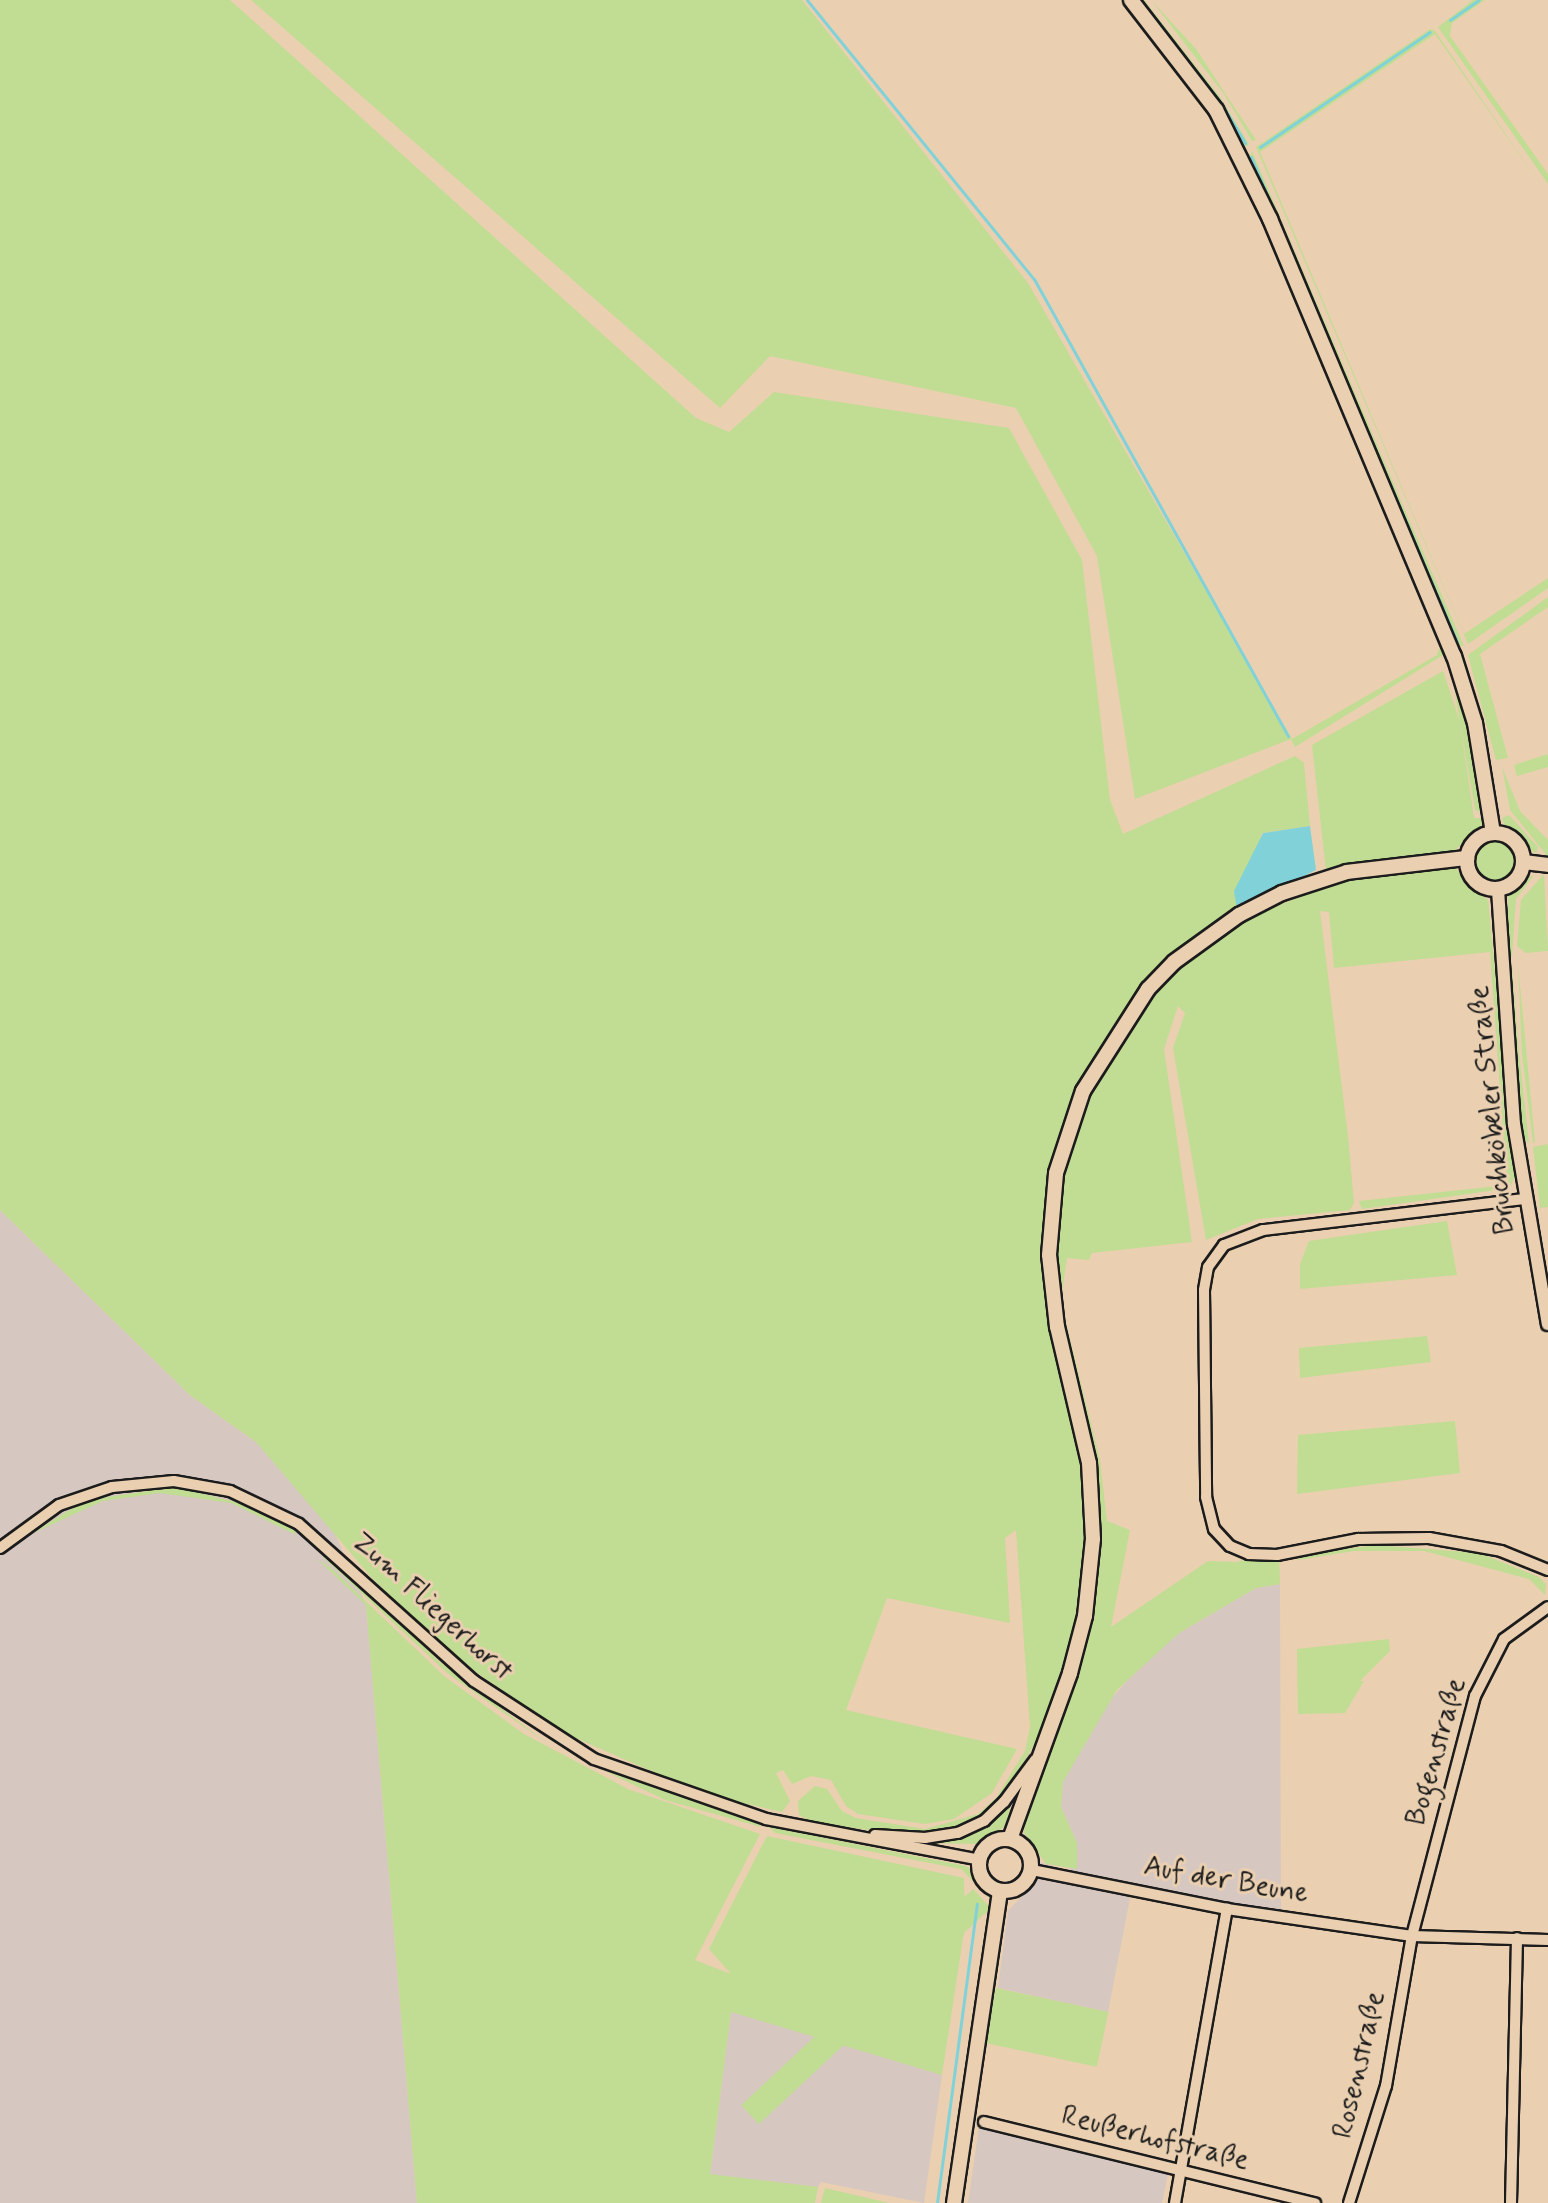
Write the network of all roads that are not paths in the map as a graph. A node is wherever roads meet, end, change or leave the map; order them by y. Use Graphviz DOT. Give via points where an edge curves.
graph roads {
  1 [pos="1131,0"];
  2 [pos="1493,833"];
  3 [pos="1467,858"];
  4 [pos="1524,862"];
  5 [pos="1548,865"];
  6 [pos="1498,890"];
  7 [pos="1524,1199"];
  8 [pos="1548,1324"];
  9 [pos="0,1548"];
  10 [pos="1548,1570"];
  11 [pos="1548,1607"];
  12 [pos="1041,1752"];
  13 [pos="841,1834"];
  14 [pos="1010,1839"];
  15 [pos="980,1860"];
  16 [pos="1032,1870"];
  17 [pos="1000,1891"];
  18 [pos="1227,1909"];
  19 [pos="1412,1936"];
  20 [pos="1517,1938"];
  21 [pos="1548,1940"];
  22 [pos="984,2122"];
  23 [pos="1182,2169"];
  24 [pos="954,2203"];
  25 [pos="1175,2203"];
  26 [pos="1315,2203"];
  27 [pos="1349,2203"];
  28 [pos="1511,2203"];
  1 -- 2 [label="main road" via="1216,110 1270,219 1454,656 1475,723"];
  2 -- 3 [label="main road" via="1475,841"];
  2 -- 4 [label="main road" via="1518,844"];
  3 -- 6 [label="main road" via="1475,881"];
  3 -- 12 [label="main road" via="1347,872 1282,893 1239,915 1174,962 1148,989 1089,1078 1056,1173 1049,1255 1057,1327 1089,1463 1093,1539 1085,1616"];
  4 -- 5 [label="main road"];
  4 -- 6 [label="main road" via="1513,884"];
  6 -- 7 [label="street, Bruchköbeler Straße" via="1507,1054"];
  7 -- 8 [label="street, Bruchköbeler Straße"];
  7 -- 10 [label="street" via="1263,1230 1224,1245 1208,1267 1204,1290 1206,1497 1214,1529 1230,1546 1249,1554 1277,1555 1358,1539 1429,1538 1501,1551"];
  9 -- 13 [label="street, Zum Fliegerhorst" via="59,1505 112,1487 174,1481 230,1491 279,1512 324,1543 444,1656 580,1752 702,1801"];
  11 -- 19 [label="street, Bogenstraße" via="1504,1639 1475,1696"];
  12 -- 13 [label="street" via="1004,1802 984,1821 958,1833 925,1838"];
  12 -- 14 [label="main road"];
  13 -- 15 [label="street, Zum Fliegerhorst"];
  14 -- 15 [label="main road" via="994,1841"];
  14 -- 16 [label="main road" via="1025,1847"];
  15 -- 17 [label="main road" via="981,1876"];
  16 -- 17 [label="main road" via="1017,1889"];
  16 -- 18 [label="street, Auf der Beune"];
  17 -- 24 [label="main road"];
  18 -- 19 [label="street, Auf der Beune"];
  18 -- 23 [label="street"];
  19 -- 20 [label="street, Auf der Beune"];
  19 -- 27 [label="street, Rosenstraße" via="1386,2086"];
  20 -- 21 [label="street, Auf der Beune"];
  20 -- 28 [label="street"];
  22 -- 23 [label="street, Reußerhofstraße"];
  23 -- 25 [label="street"];
  23 -- 26 [label="street, Reußerhofstraße"];
}
